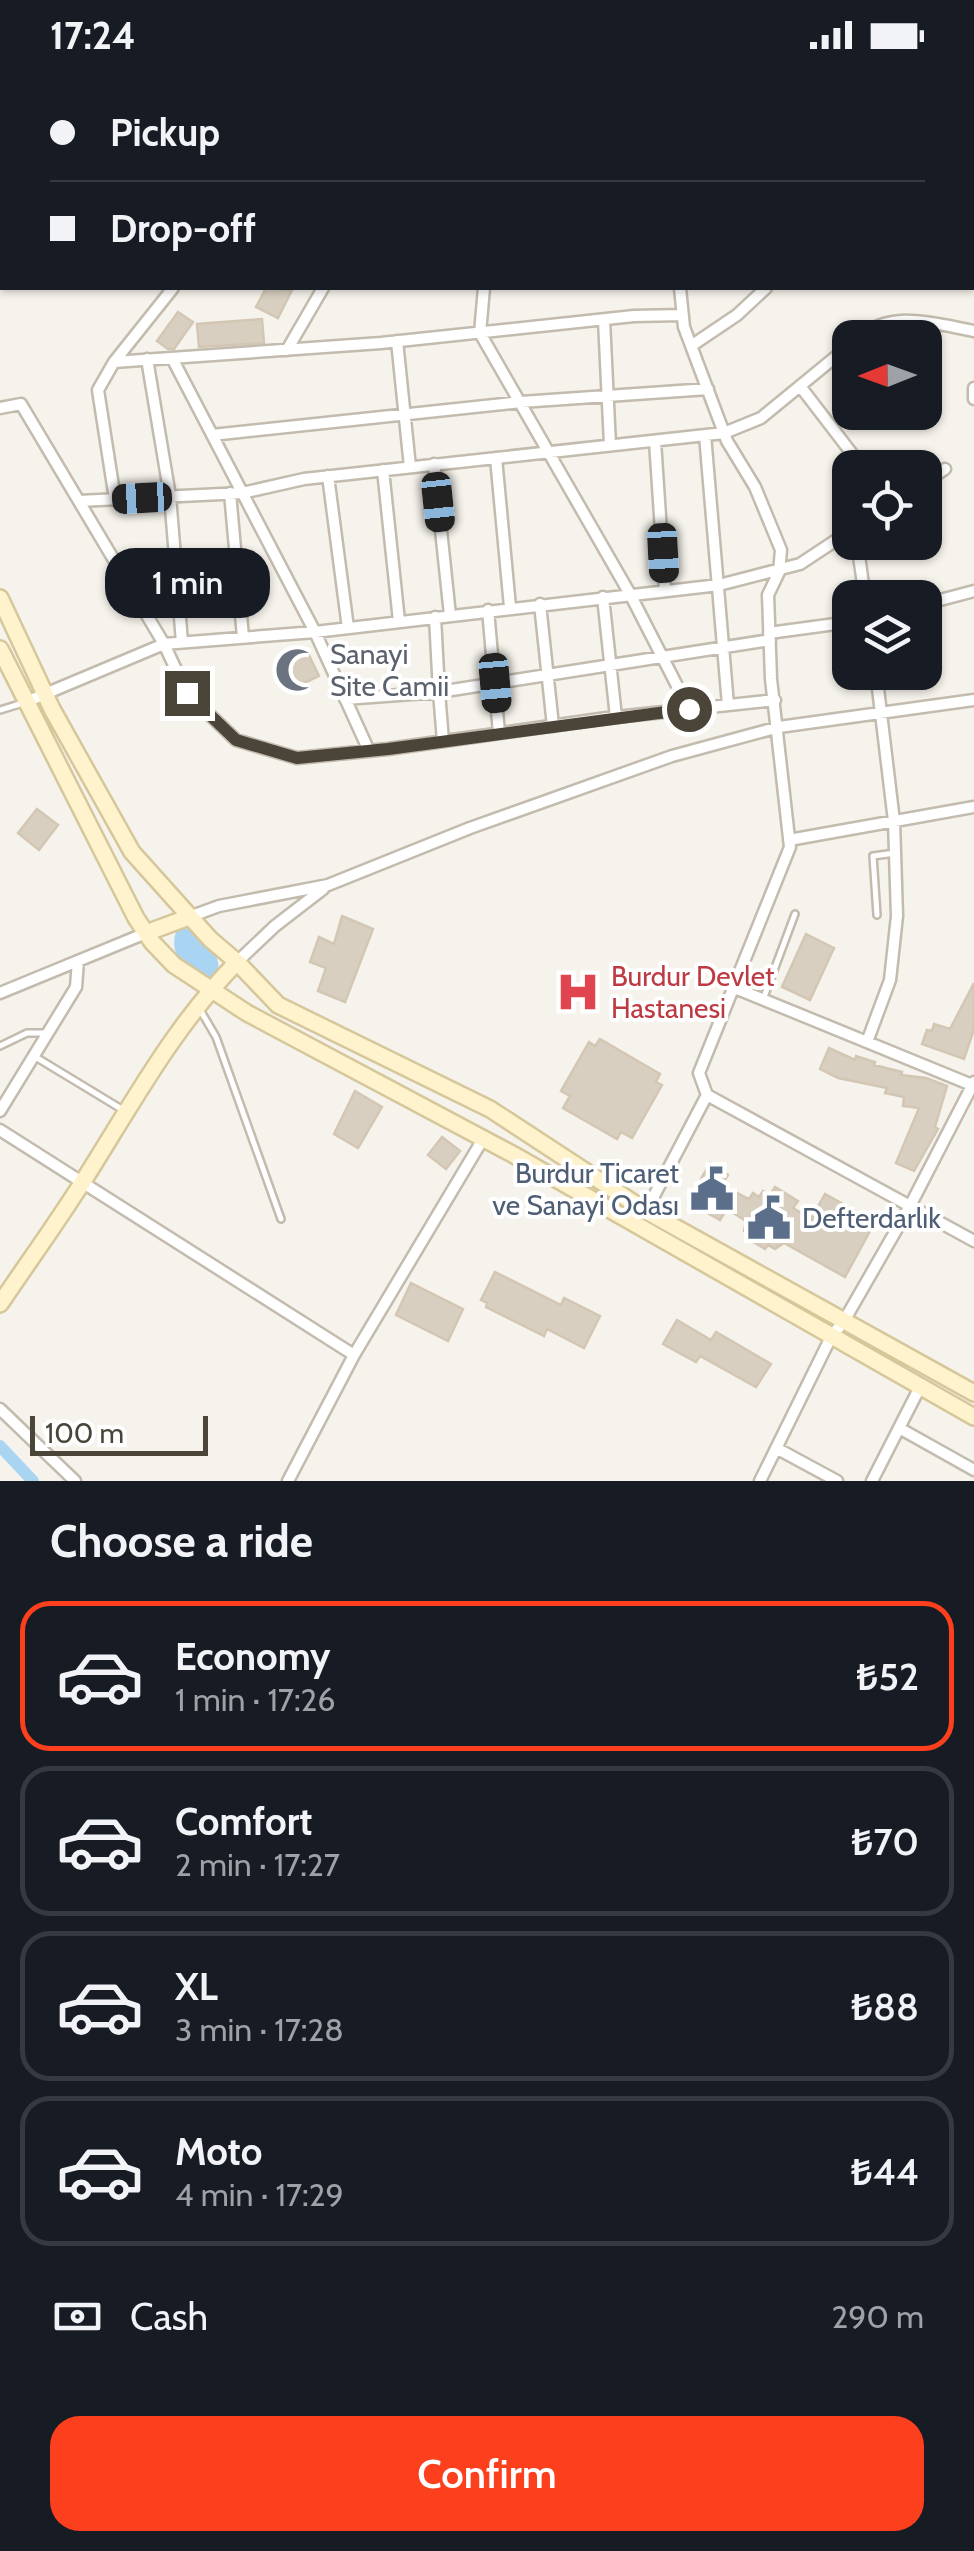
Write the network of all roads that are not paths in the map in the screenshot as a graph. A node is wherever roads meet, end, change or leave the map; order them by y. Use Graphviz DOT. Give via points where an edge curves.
graph roads {
  1 [pos="171,290"];
  2 [pos="322,290"];
  3 [pos="484,290"];
  4 [pos="680,290"];
  5 [pos="764,290"];
  6 [pos="682,315"];
  7 [pos="604,320"];
  8 [pos="942,326"];
  9 [pos="974,331"];
  10 [pos="480,332"];
  11 [pos="397,342"];
  12 [pos="691,346"];
  13 [pos="286,350"];
  14 [pos="172,358"];
  15 [pos="148,359"];
  16 [pos="832,360"];
  17 [pos="114,362"];
  18 [pos="800,386"];
  19 [pos="974,388"];
  20 [pos="708,389"];
  21 [pos="607,396"];
  22 [pos="974,398"];
  23 [pos="521,402"];
  24 [pos="0,408"];
  25 [pos="405,414"];
  26 [pos="724,434"];
  27 [pos="212,435"];
  28 [pos="705,435"];
  29 [pos="656,440"];
  30 [pos="610,446"];
  31 [pos="849,450"];
  32 [pos="550,452"];
  33 [pos="496,458"];
  34 [pos="434,464"];
  35 [pos="410,467"];
  36 [pos="945,469"];
  37 [pos="383,470"];
  38 [pos="942,471"];
  39 [pos="328,476"];
  40 [pos="236,493"];
  41 [pos="170,496"];
  42 [pos="114,499"];
  43 [pos="78,500"];
  44 [pos="832,543"];
  45 [pos="779,572"];
  46 [pos="719,585"];
  47 [pos="665,591"];
  48 [pos="974,591"];
  49 [pos="630,594"];
  50 [pos="603,597"];
  51 [pos="0,598"];
  52 [pos="942,599"];
  53 [pos="540,604"];
  54 [pos="510,607"];
  55 [pos="488,610"];
  56 [pos="450,615"];
  57 [pos="435,617"];
  58 [pos="400,622"];
  59 [pos="832,625"];
  60 [pos="348,628"];
  61 [pos="315,632"];
  62 [pos="769,636"];
  63 [pos="242,637"];
  64 [pos="182,642"];
  65 [pos="164,644"];
  66 [pos="724,647"];
  67 [pos="0,649"];
  68 [pos="662,656"];
  69 [pos="610,664"];
  70 [pos="548,674"];
  71 [pos="495,683"];
  72 [pos="879,690"];
  73 [pos="439,692"];
  74 [pos="45,694"];
  75 [pos="345,698"];
  76 [pos="774,700"];
  77 [pos="974,700"];
  78 [pos="26,702"];
  79 [pos="728,705"];
  80 [pos="689,709"];
  81 [pos="0,710"];
  82 [pos="882,712"];
  83 [pos="616,717"];
  84 [pos="553,726"];
  85 [pos="778,727"];
  86 [pos="499,733"];
  87 [pos="443,742"];
  88 [pos="370,751"];
  89 [pos="974,807"];
  90 [pos="894,821"];
  91 [pos="789,840"];
  92 [pos="895,853"];
  93 [pos="328,886"];
  94 [pos="794,914"];
  95 [pos="877,915"];
  96 [pos="190,917"];
  97 [pos="146,933"];
  98 [pos="78,961"];
  99 [pos="237,962"];
  100 [pos="734,988"];
  101 [pos="210,989"];
  102 [pos="0,993"];
  103 [pos="763,1000"];
  104 [pos="198,1005"];
  105 [pos="48,1034"];
  106 [pos="867,1042"];
  107 [pos="0,1046"];
  108 [pos="34,1056"];
  109 [pos="973,1084"];
  110 [pos="706,1095"];
  111 [pos="0,1111"];
  112 [pos="126,1112"];
  113 [pos="0,1130"];
  114 [pos="483,1139"];
  115 [pos="82,1183"];
  116 [pos="910,1206"];
  117 [pos="646,1210"];
  118 [pos="281,1219"];
  119 [pos="974,1241"];
  120 [pos="0,1304"];
  121 [pos="844,1321"];
  122 [pos="831,1337"];
  123 [pos="354,1355"];
  124 [pos="920,1387"];
  125 [pos="973,1390"];
  126 [pos="0,1409"];
  127 [pos="974,1418"];
  128 [pos="898,1428"];
  129 [pos="776,1448"];
  130 [pos="974,1470"];
  131 [pos="75,1481"];
  132 [pos="288,1481"];
  133 [pos="760,1481"];
  134 [pos="837,1481"];
  135 [pos="872,1481"];
  1 -- 17 [label="street"];
  2 -- 13 [label="street"];
  3 -- 10 [label="street"];
  4 -- 6 [label="street"];
  5 -- 12 [label="street"];
  6 -- 7 [label="street"];
  6 -- 12 [label="street"];
  7 -- 10 [label="street"];
  7 -- 21 [label="street"];
  8 -- 9 [label="street"];
  10 -- 11 [label="street"];
  10 -- 23 [label="street"];
  11 -- 13 [label="street"];
  11 -- 25 [label="street"];
  12 -- 20 [label="street"];
  13 -- 14 [label="street"];
  14 -- 15 [label="street"];
  14 -- 27 [label="street"];
  15 -- 17 [label="street"];
  15 -- 41 [label="street"];
  16 -- 18 [label="street"];
  17 -- 42 [label="street" via="98,390"];
  18 -- 26 [label="street" via="761,418"];
  18 -- 31 [label="street"];
  19 -- 22 [label="street"];
  20 -- 21 [label="street"];
  20 -- 26 [label="street"];
  21 -- 23 [label="street"];
  21 -- 30 [label="street"];
  23 -- 25 [label="street"];
  23 -- 32 [label="street"];
  24 -- 43 [label="street" via="21,404"];
  25 -- 27 [label="street"];
  25 -- 35 [label="street"];
  26 -- 28 [label="street"];
  26 -- 45 [label="street" via="774,532"];
  27 -- 40 [label="street"];
  28 -- 29 [label="street"];
  28 -- 46 [label="street"];
  29 -- 30 [label="street"];
  29 -- 47 [label="street"];
  30 -- 32 [label="street"];
  32 -- 33 [label="street"];
  32 -- 49 [label="street"];
  33 -- 34 [label="street"];
  33 -- 54 [label="street"];
  34 -- 35 [label="street"];
  34 -- 56 [label="street"];
  35 -- 37 [label="street"];
  36 -- 38 [label="street"];
  37 -- 39 [label="street"];
  37 -- 58 [label="street"];
  39 -- 40 [label="street"];
  39 -- 60 [label="street"];
  40 -- 41 [label="street"];
  40 -- 61 [label="street"];
  40 -- 63 [label="street"];
  41 -- 42 [label="street"];
  41 -- 64 [label="street"];
  42 -- 43 [label="street"];
  43 -- 65 [label="street"];
  44 -- 45 [label="street"];
  45 -- 46 [label="street"];
  45 -- 62 [label="street" via="768,595"];
  46 -- 47 [label="street"];
  46 -- 66 [label="street"];
  47 -- 49 [label="street"];
  48 -- 52 [label="street"];
  49 -- 50 [label="street"];
  49 -- 68 [label="street"];
  50 -- 53 [label="street"];
  50 -- 69 [label="street"];
  51 -- 74 [label="main road"];
  53 -- 54 [label="street"];
  53 -- 70 [label="street"];
  54 -- 55 [label="street"];
  55 -- 56 [label="street"];
  55 -- 71 [label="street"];
  56 -- 57 [label="street"];
  57 -- 58 [label="street"];
  57 -- 73 [label="street"];
  58 -- 60 [label="street"];
  59 -- 62 [label="street"];
  60 -- 61 [label="street"];
  61 -- 63 [label="street"];
  61 -- 75 [label="street"];
  62 -- 66 [label="street"];
  62 -- 76 [label="street"];
  63 -- 64 [label="street"];
  64 -- 65 [label="street"];
  65 -- 74 [label="street"];
  65 -- 88 [label="street" via="187,693 236,740 297,758"];
  66 -- 68 [label="street"];
  66 -- 79 [label="street"];
  67 -- 78 [label="main road"];
  68 -- 69 [label="street"];
  68 -- 80 [label="street"];
  69 -- 70 [label="street"];
  69 -- 83 [label="street"];
  70 -- 71 [label="street"];
  70 -- 84 [label="street"];
  71 -- 73 [label="street"];
  71 -- 86 [label="street"];
  72 -- 82 [label="street"];
  73 -- 75 [label="street"];
  73 -- 87 [label="street"];
  74 -- 78 [label="street"];
  74 -- 96 [label="main road" via="132,852"];
  75 -- 88 [label="street"];
  76 -- 79 [label="street"];
  76 -- 85 [label="street"];
  77 -- 82 [label="street"];
  78 -- 81 [label="lane"];
  78 -- 97 [label="main road"];
  79 -- 80 [label="street"];
  80 -- 83 [label="street"];
  82 -- 85 [label="street"];
  82 -- 90 [label="street"];
  83 -- 84 [label="street"];
  84 -- 86 [label="street"];
  85 -- 91 [label="street"];
  85 -- 93 [label="street" via="672,756"];
  86 -- 87 [label="street"];
  87 -- 88 [label="street"];
  89 -- 90 [label="street"];
  90 -- 91 [label="street"];
  90 -- 92 [label="street"];
  91 -- 100 [label="street"];
  92 -- 95 [label="lane" via="873,856"];
  92 -- 106 [label="street" via="894,958"];
  93 -- 96 [label="street"];
  93 -- 99 [label="street"];
  94 -- 103 [label="lane"];
  96 -- 97 [label="main road"];
  96 -- 99 [label="main road"];
  97 -- 98 [label="street"];
  97 -- 101 [label="main road" via="174,965"];
  98 -- 102 [label="street"];
  98 -- 105 [label="street" via="76,987"];
  99 -- 101 [label="main road"];
  99 -- 117 [label="main road" via="278,1005 490,1109"];
  100 -- 103 [label="street"];
  100 -- 110 [label="street" via="698,1073"];
  101 -- 104 [label="main road"];
  101 -- 114 [label="main road"];
  103 -- 106 [label="street"];
  104 -- 112 [label="main road"];
  104 -- 118 [label="lane" via="216,1036"];
  105 -- 107 [label="lane" via="27,1033"];
  105 -- 108 [label="street"];
  106 -- 109 [label="street"];
  108 -- 111 [label="street"];
  108 -- 112 [label="lane"];
  109 -- 116 [label="street"];
  110 -- 116 [label="street"];
  110 -- 117 [label="street"];
  112 -- 115 [label="main road"];
  113 -- 115 [label="street"];
  114 -- 122 [label="main road"];
  114 -- 123 [label="street"];
  115 -- 120 [label="main road"];
  115 -- 123 [label="street"];
  116 -- 119 [label="street"];
  116 -- 121 [label="street"];
  117 -- 121 [label="main road"];
  121 -- 122 [label="street"];
  121 -- 125 [label="main road"];
  122 -- 124 [label="main road"];
  122 -- 129 [label="street"];
  123 -- 132 [label="street"];
  124 -- 127 [label="main road"];
  124 -- 128 [label="street"];
  126 -- 131 [label="street"];
  128 -- 130 [label="street"];
  128 -- 135 [label="street"];
  129 -- 133 [label="street"];
  129 -- 134 [label="street"];
}
